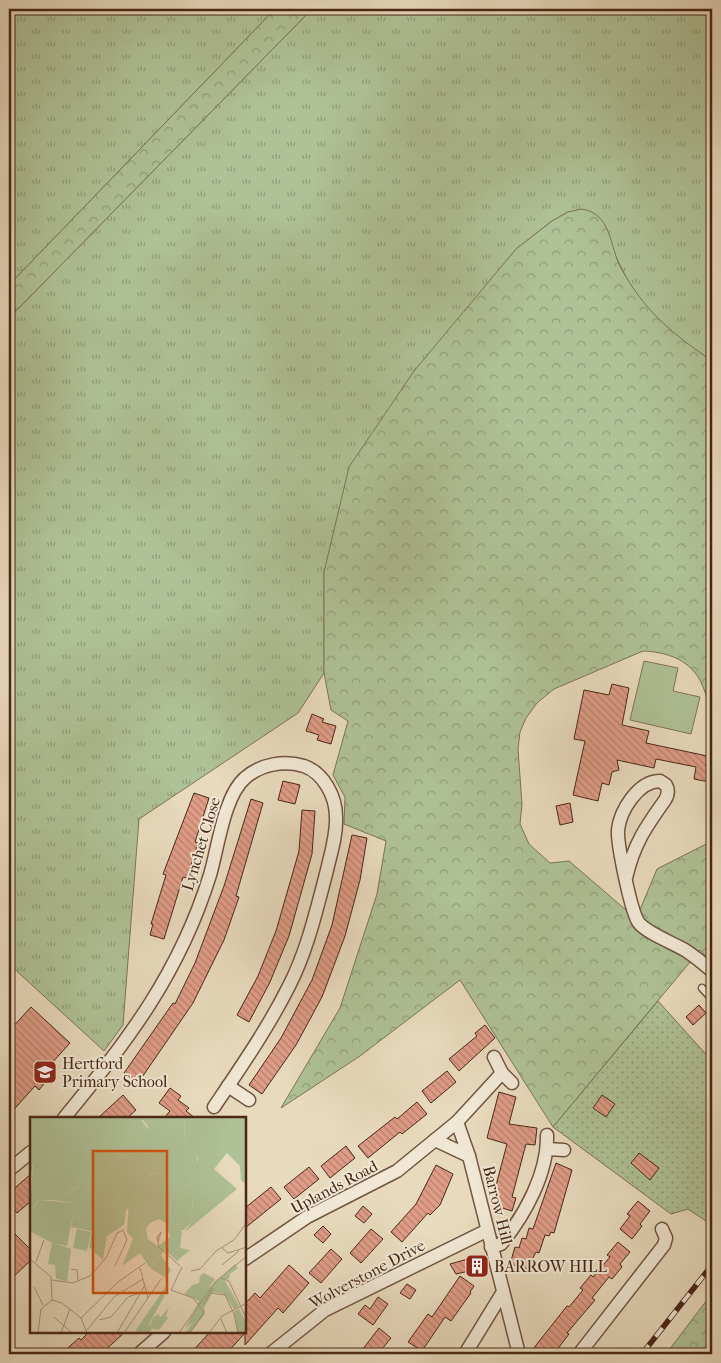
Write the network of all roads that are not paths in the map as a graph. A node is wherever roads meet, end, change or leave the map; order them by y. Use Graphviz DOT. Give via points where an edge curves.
graph roads {
  1 [pos="626,878"];
  2 [pos="712,971"];
  3 [pos="702,988"];
  4 [pos="712,999"];
  5 [pos="494,1057"];
  6 [pos="502,1073"];
  7 [pos="512,1083"];
  8 [pos="228,1086"];
  9 [pos="249,1100"];
  10 [pos="214,1106"];
  11 [pos="65,1117"];
  12 [pos="457,1122"];
  13 [pos="547,1134"];
  14 [pos="435,1140"];
  15 [pos="547,1149"];
  16 [pos="564,1150"];
  17 [pos="30,1153"];
  18 [pos="469,1156"];
  19 [pos="9,1170"];
  20 [pos="662,1229"];
  21 [pos="486,1231"];
  22 [pos="491,1247"];
  23 [pos="246,1259"];
  24 [pos="503,1292"];
  25 [pos="163,1333"];
  26 [pos="139,1354"];
  27 [pos="270,1354"];
  28 [pos="465,1354"];
  29 [pos="519,1354"];
  30 [pos="579,1354"];
  1 -- 1 [label="street" via="618,833 621,817 627,804 639,792 654,781 662,782 667,787 667,796 638,839"];
  1 -- 2 [label="street" via="640,924"];
  3 -- 4 [label="lane"];
  5 -- 6 [label="street"];
  6 -- 7 [label="street"];
  6 -- 12 [label="street, Uplands Road"];
  8 -- 9 [label="street"];
  8 -- 10 [label="street, Lynchet Close"];
  8 -- 11 [label="street, Lynchet Close" via="262,1035 302,957 335,832 335,805 330,791 314,771 294,764 262,767 239,784 198,908 172,968 133,1032"];
  12 -- 14 [label="street, Uplands Road"];
  12 -- 18 [label="street, Barrow Hill"];
  13 -- 15 [label="street"];
  14 -- 18 [label="street"];
  14 -- 23 [label="street, Uplands Road" via="397,1171 307,1217"];
  15 -- 16 [label="street"];
  15 -- 22 [label="street" via="519,1220 501,1244"];
  17 -- 19 [label="street"];
  18 -- 21 [label="street, Barrow Hill"];
  20 -- 30 [label="street" via="666,1238 664,1245"];
  21 -- 22 [label="street, Barrow Hill"];
  21 -- 27 [label="street, Wolverstone Drive" via="325,1310"];
  22 -- 24 [label="street, Barrow Hill"];
  24 -- 28 [label="street"];
  24 -- 29 [label="street, Barrow Hill"];
  25 -- 26 [label="street"];
}
